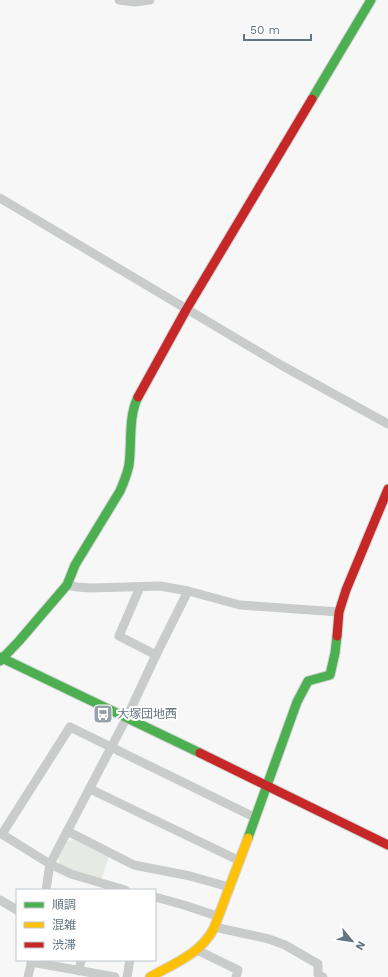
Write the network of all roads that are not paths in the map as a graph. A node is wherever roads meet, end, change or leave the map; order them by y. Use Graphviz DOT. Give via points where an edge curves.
graph roads {
  1 [pos="119,0"];
  2 [pos="150,0"];
  3 [pos="371,0"];
  4 [pos="0,198"];
  5 [pos="186,310"];
  6 [pos="388,424"];
  7 [pos="388,489"];
  8 [pos="67,585"];
  9 [pos="140,587"];
  10 [pos="188,591"];
  11 [pos="339,612"];
  12 [pos="156,655"];
  13 [pos="1,659"];
  14 [pos="127,717"];
  15 [pos="110,748"];
  16 [pos="268,786"];
  17 [pos="90,789"];
  18 [pos="256,818"];
  19 [pos="67,831"];
  20 [pos="1,834"];
  21 [pos="388,845"];
  22 [pos="240,862"];
  23 [pos="50,864"];
  24 [pos="95,886"];
  25 [pos="229,887"];
  26 [pos="46,889"];
  27 [pos="118,889"];
  28 [pos="156,897"];
  29 [pos="0,900"];
  30 [pos="16,909"];
  31 [pos="217,916"];
  32 [pos="214,927"];
  33 [pos="197,950"];
  34 [pos="31,961"];
  35 [pos="81,961"];
  36 [pos="130,961"];
  37 [pos="79,971"];
  38 [pos="320,976"];
  39 [pos="28,977"];
  40 [pos="116,977"];
  41 [pos="127,977"];
  42 [pos="150,977"];
  43 [pos="236,977"];
  1 -- 2 [label="street"];
  3 -- 5 [label="street"];
  4 -- 5 [label="street"];
  5 -- 6 [label="street"];
  5 -- 8 [label="street" via="136,401 126,478 75,565"];
  7 -- 11 [label="street"];
  8 -- 9 [label="street" via="76,588"];
  8 -- 13 [label="street"];
  9 -- 10 [label="street" via="160,586"];
  9 -- 12 [label="street" via="119,636"];
  10 -- 11 [label="street" via="240,605"];
  10 -- 12 [label="street"];
  11 -- 16 [label="street" via="330,675 308,681 297,702"];
  12 -- 14 [label="street"];
  13 -- 14 [label="street"];
  14 -- 15 [label="street"];
  14 -- 16 [label="street"];
  15 -- 17 [label="street"];
  15 -- 18 [label="street"];
  15 -- 20 [label="street" via="70,727"];
  16 -- 18 [label="street"];
  16 -- 21 [label="street"];
  17 -- 19 [label="street"];
  17 -- 22 [label="street"];
  18 -- 22 [label="street"];
  19 -- 23 [label="street"];
  19 -- 25 [label="street" via="134,865"];
  20 -- 23 [label="street"];
  22 -- 25 [label="street"];
  23 -- 24 [label="street"];
  23 -- 26 [label="street"];
  24 -- 27 [label="street"];
  25 -- 31 [label="street"];
  28 -- 31 [label="street"];
  29 -- 30 [label="street"];
  31 -- 32 [label="street"];
  32 -- 33 [label="street"];
  32 -- 38 [label="street" via="285,945 318,964"];
  33 -- 42 [label="street"];
  33 -- 43 [label="street" via="238,970"];
  34 -- 37 [label="street"];
  34 -- 39 [label="street"];
  35 -- 37 [label="street"];
  36 -- 41 [label="street"];
  37 -- 40 [label="street"];
}
